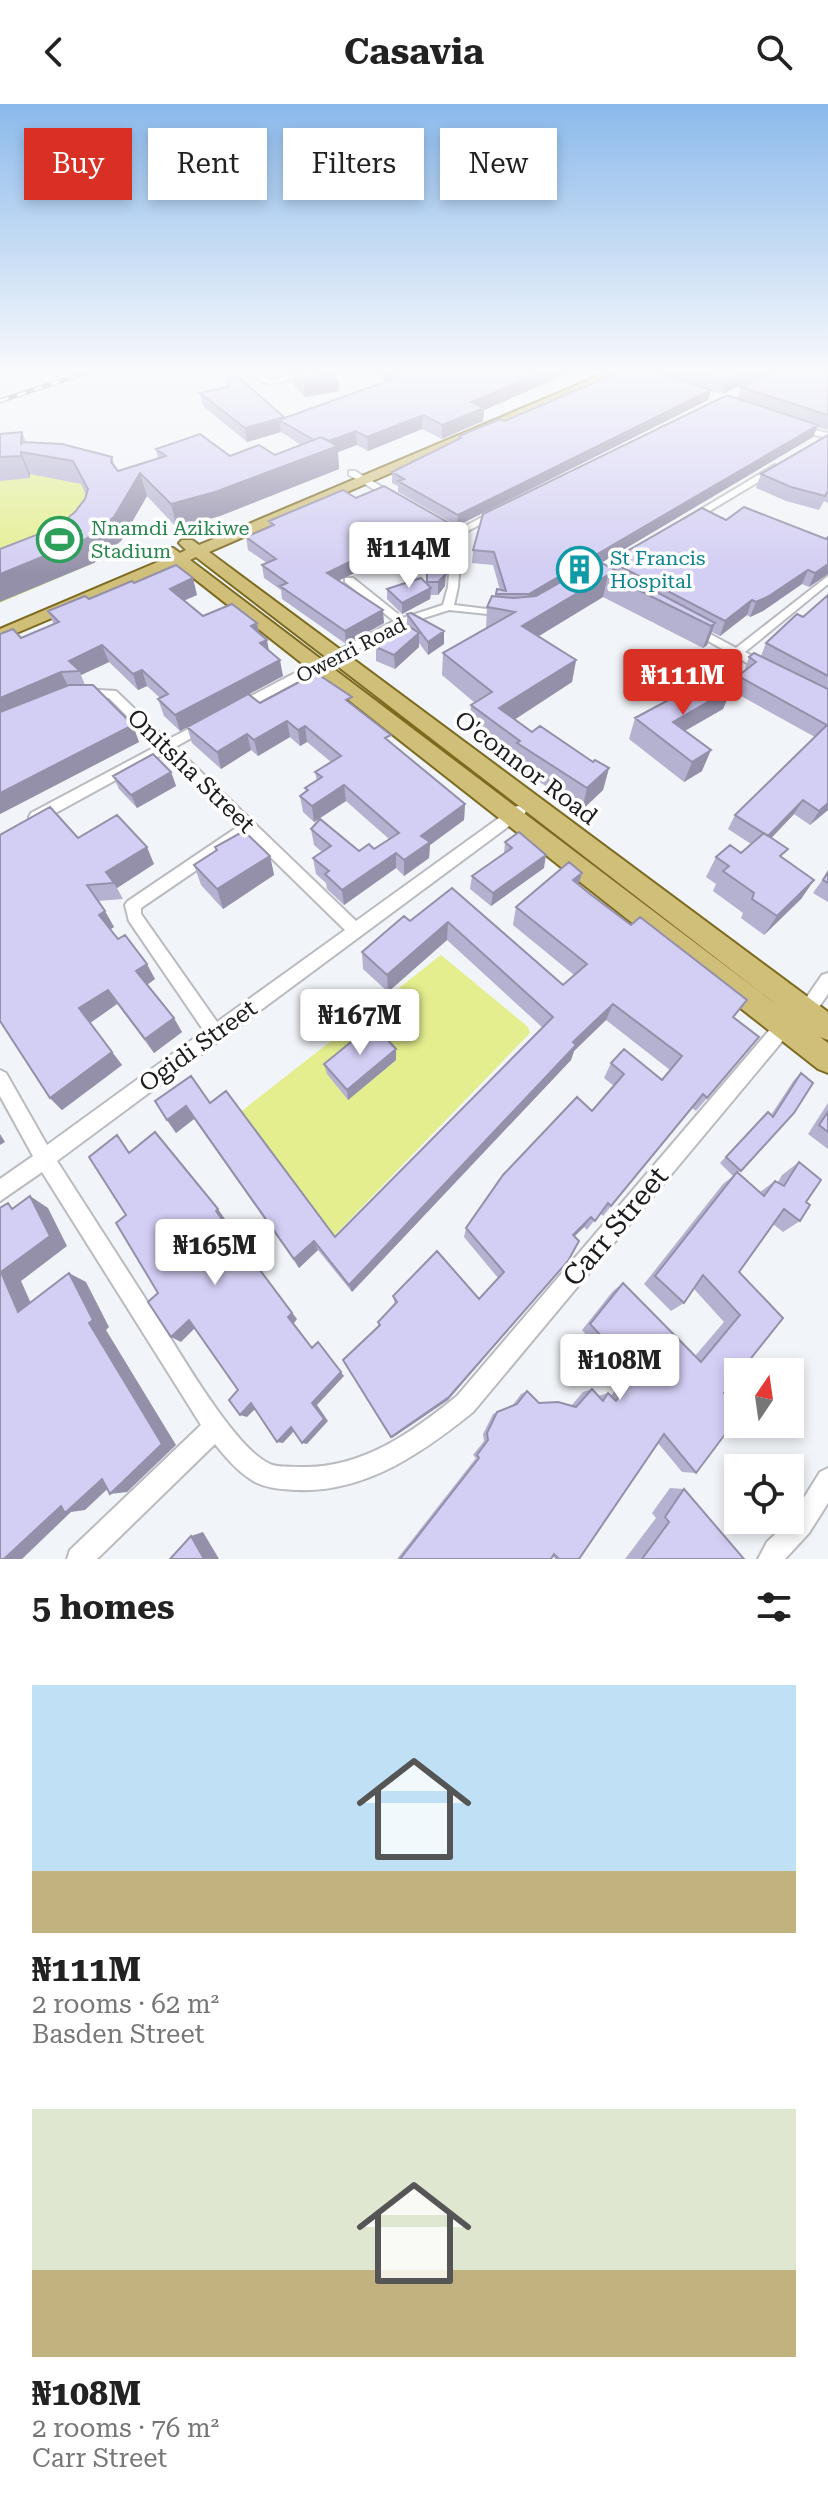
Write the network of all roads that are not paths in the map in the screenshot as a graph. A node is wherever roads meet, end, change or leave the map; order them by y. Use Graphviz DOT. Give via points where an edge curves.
graph roads {
  1 [pos="445,437"];
  2 [pos="453,437"];
  3 [pos="789,460"];
  4 [pos="357,475"];
  5 [pos="408,505"];
  6 [pos="508,507"];
  7 [pos="685,522"];
  8 [pos="444,526"];
  9 [pos="457,533"];
  10 [pos="220,539"];
  11 [pos="182,550"];
  12 [pos="153,568"];
  13 [pos="207,570"];
  14 [pos="828,579"];
  15 [pos="349,580"];
  16 [pos="448,607"];
  17 [pos="511,615"];
  18 [pos="0,622"];
  19 [pos="401,622"];
  20 [pos="684,624"];
  21 [pos="0,635"];
  22 [pos="737,653"];
  23 [pos="326,661"];
  24 [pos="774,673"];
  25 [pos="61,699"];
  26 [pos="167,746"];
  27 [pos="521,810"];
  28 [pos="28,821"];
  29 [pos="249,827"];
  30 [pos="356,931"];
  31 [pos="828,980"];
  32 [pos="795,1019"];
  33 [pos="828,1028"];
  34 [pos="216,1034"];
  35 [pos="828,1060"];
  36 [pos="0,1079"];
  37 [pos="45,1159"];
  38 [pos="0,1191"];
  39 [pos="216,1427"];
  40 [pos="828,1480"];
  41 [pos="79,1559"];
  42 [pos="770,1559"];
  1 -- 4 [label="main road"];
  2 -- 4 [label="main road"];
  3 -- 7 [label="street"];
  4 -- 5 [label="street"];
  4 -- 10 [label="main road"];
  4 -- 11 [label="main road"];
  6 -- 9 [label="street"];
  8 -- 9 [label="street"];
  9 -- 16 [label="street"];
  10 -- 11 [label="main road"];
  10 -- 13 [label="main road"];
  11 -- 12 [label="main road"];
  11 -- 13 [label="main road, O'connor Road"];
  11 -- 18 [label="main road"];
  12 -- 13 [label="main road"];
  12 -- 21 [label="main road"];
  13 -- 23 [label="main road, O'connor Road"];
  14 -- 22 [label="street"];
  15 -- 19 [label="street"];
  16 -- 17 [label="street"];
  16 -- 19 [label="street, Owerri Road"];
  19 -- 23 [label="street, Owerri Road"];
  20 -- 22 [label="street"];
  22 -- 24 [label="street"];
  23 -- 26 [label="street, Owerri Road"];
  23 -- 27 [label="main road, O'connor Road"];
  25 -- 26 [label="street, Onitsha Street" via="112,694"];
  26 -- 28 [label="street, Owerri Road"];
  26 -- 29 [label="street, Onitsha Street"];
  27 -- 30 [label="street, Ogidi Street"];
  27 -- 32 [label="main road, O'connor Road"];
  29 -- 30 [label="street, Onitsha Street"];
  29 -- 34 [label="street" via="133,905 134,916"];
  30 -- 34 [label="street, Ogidi Street"];
  31 -- 32 [label="street, Carr Street"];
  32 -- 33 [label="main road"];
  32 -- 35 [label="main road"];
  32 -- 39 [label="street, Carr Street" via="465,1404 424,1438 358,1472 307,1481 267,1476 239,1455"];
  34 -- 37 [label="street, Ogidi Street"];
  36 -- 37 [label="street, Carr Street"];
  37 -- 38 [label="street, Ogidi Street"];
  37 -- 39 [label="street, Carr Street"];
  39 -- 41 [label="street"];
  40 -- 42 [label="street" via="806,1518"];
}
